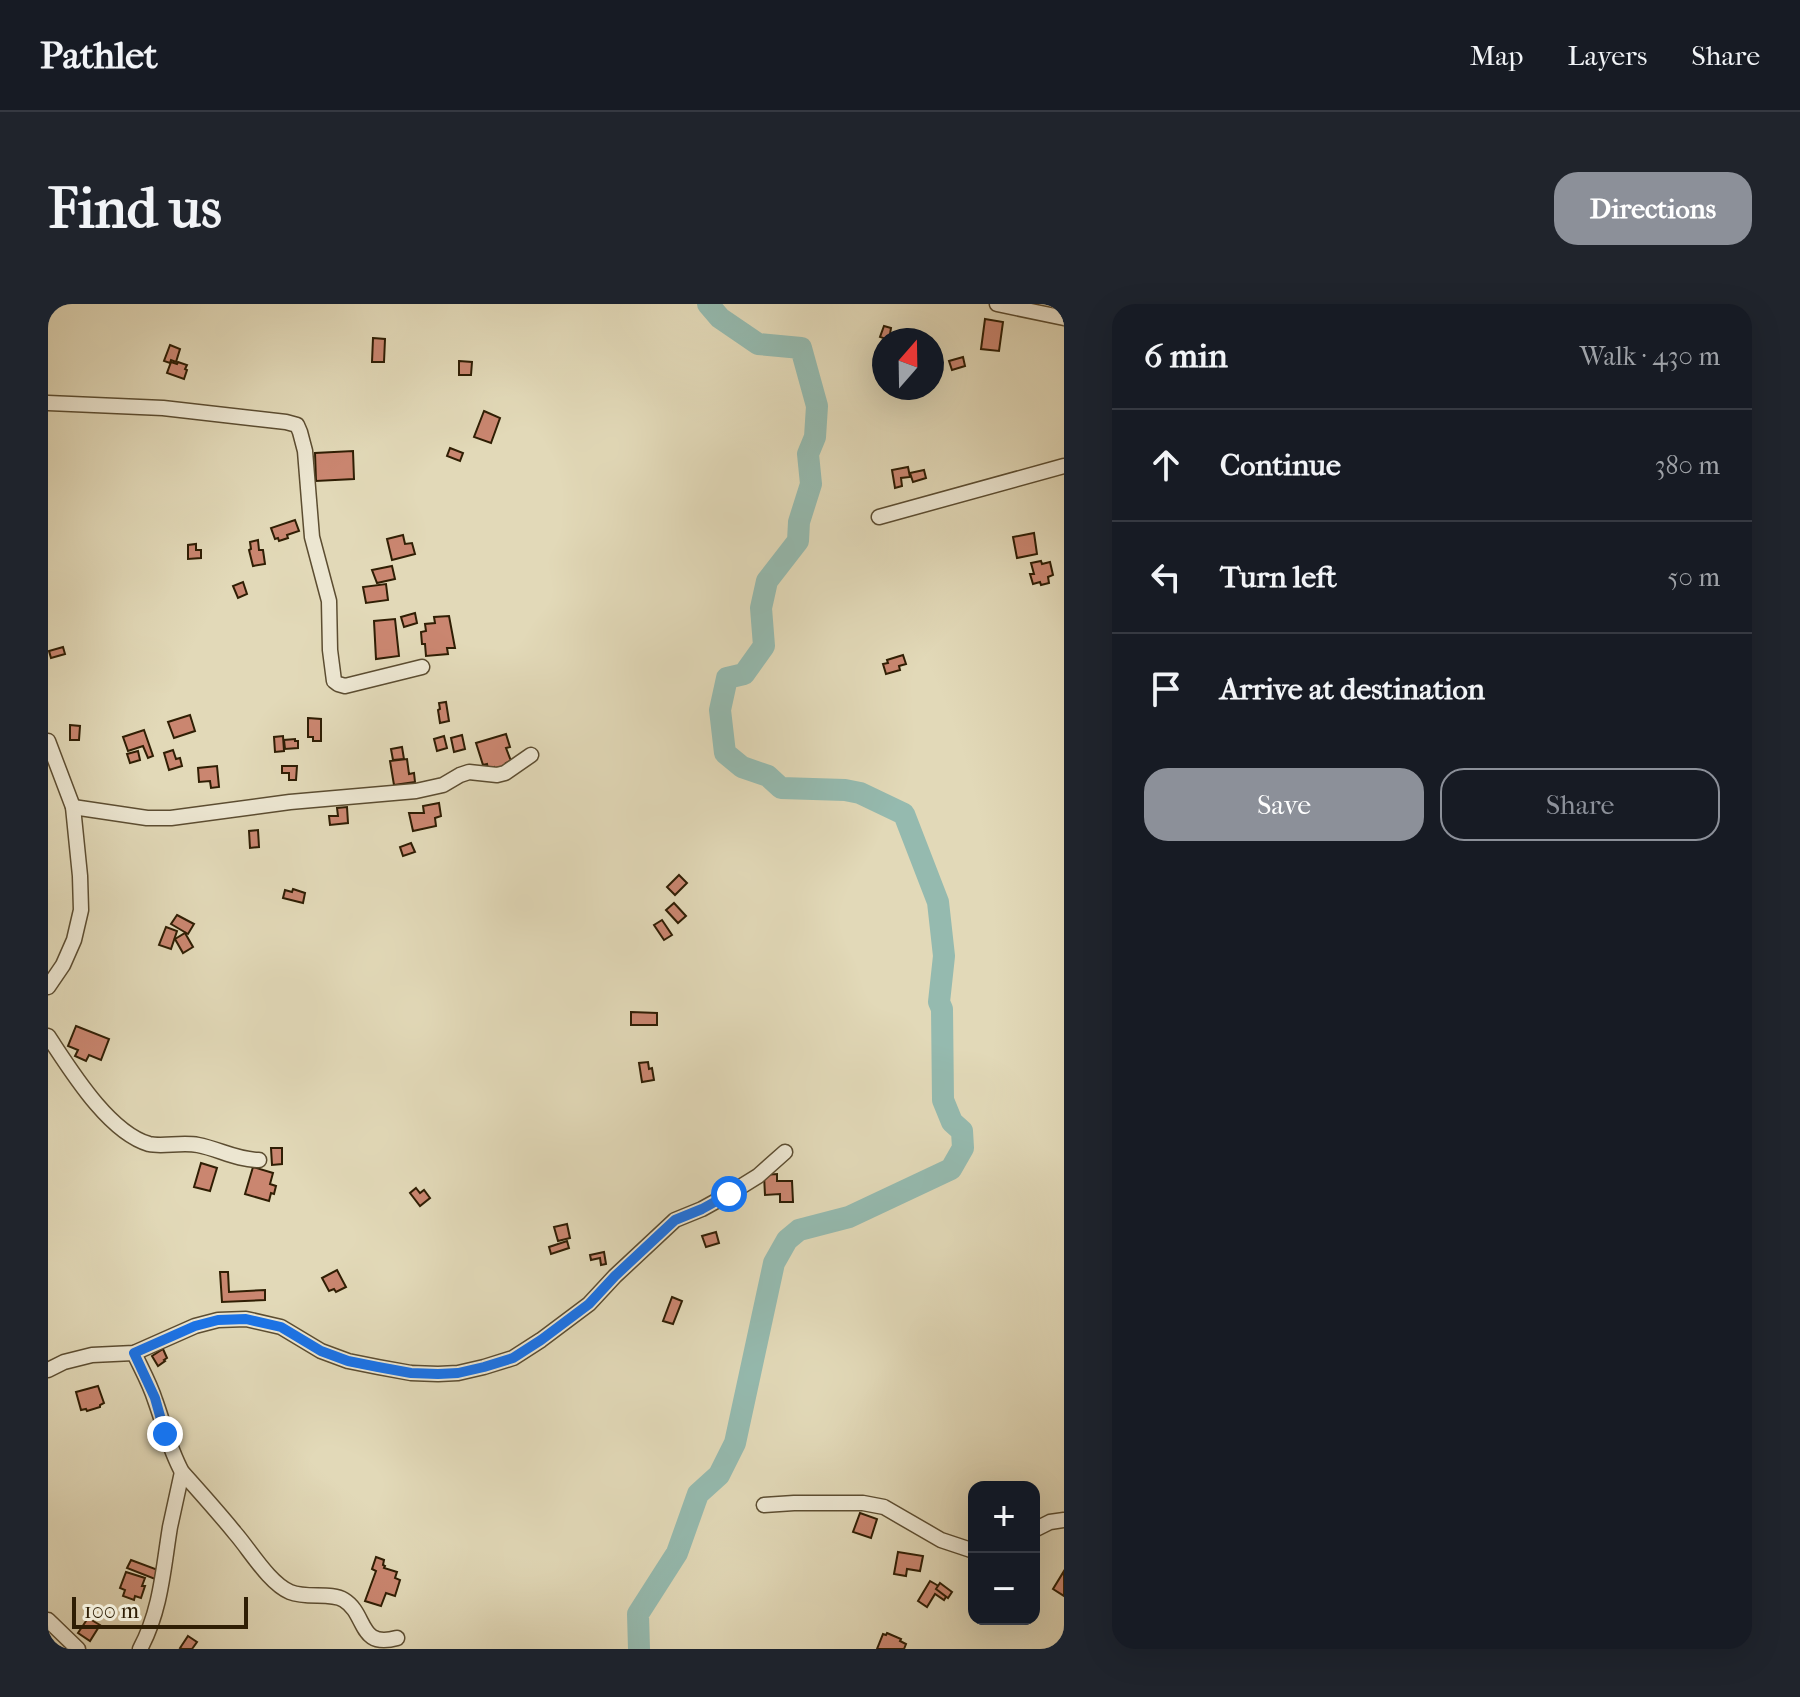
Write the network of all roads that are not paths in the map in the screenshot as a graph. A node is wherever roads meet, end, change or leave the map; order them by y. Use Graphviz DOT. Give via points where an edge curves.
graph roads {
  1 [pos="997,304"];
  2 [pos="1064,318"];
  3 [pos="48,403"];
  4 [pos="1064,466"];
  5 [pos="879,517"];
  6 [pos="422,667"];
  7 [pos="48,741"];
  8 [pos="531,755"];
  9 [pos="73,807"];
  10 [pos="49,984"];
  11 [pos="48,1036"];
  12 [pos="785,1152"];
  13 [pos="259,1160"];
  14 [pos="134,1353"];
  15 [pos="48,1370"];
  16 [pos="182,1472"];
  17 [pos="764,1505"];
  18 [pos="1064,1520"];
  19 [pos="1040,1527"];
  20 [pos="968,1549"];
  21 [pos="48,1620"];
  22 [pos="397,1638"];
  23 [pos="78,1649"];
  24 [pos="140,1649"];
  1 -- 2 [label="street"];
  3 -- 6 [label="street" via="163,408 297,425 305,451 312,537 329,601 334,681 345,686"];
  4 -- 5 [label="street"];
  7 -- 9 [label="street"];
  8 -- 9 [label="street" via="505,773 469,772 416,791 171,818"];
  9 -- 10 [label="street" via="81,910 74,940"];
  11 -- 13 [label="street" via="85,1089 135,1138 152,1145 192,1144"];
  12 -- 14 [label="street" via="749,1182 675,1220 589,1304 541,1340 513,1358 484,1367 411,1373 348,1361 281,1327 246,1319 195,1326"];
  14 -- 15 [label="street" via="92,1355"];
  14 -- 16 [label="street"];
  16 -- 22 [label="street" via="287,1591 342,1599 373,1639 385,1643"];
  16 -- 24 [label="street" via="151,1628"];
  17 -- 20 [label="street" via="884,1507 941,1540"];
  18 -- 19 [label="street"];
  21 -- 23 [label="street"];
}
